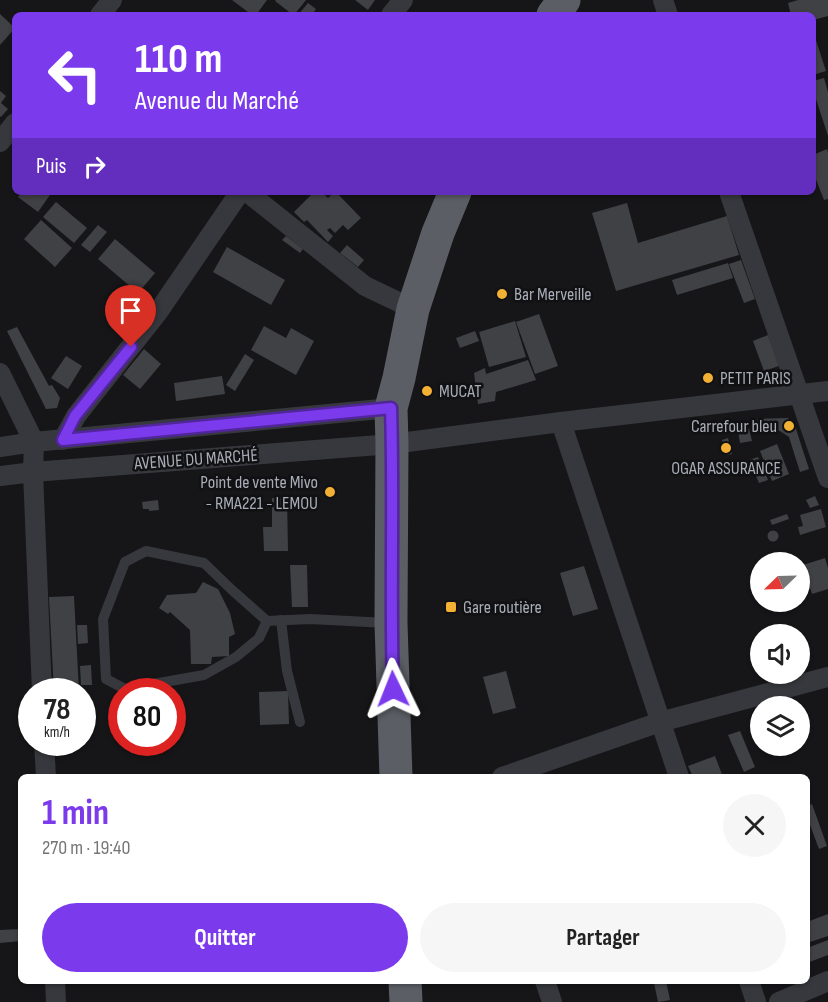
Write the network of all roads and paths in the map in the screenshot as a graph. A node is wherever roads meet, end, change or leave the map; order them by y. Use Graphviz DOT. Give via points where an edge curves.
graph roads {
  1 [pos="112,0"];
  2 [pos="102,12"];
  3 [pos="12,127"];
  4 [pos="0,142"];
  5 [pos="238,195"];
  6 [pos="251,195"];
  7 [pos="454,195"];
  8 [pos="730,195"];
  9 [pos="413,309"];
  10 [pos="0,373"];
  11 [pos="828,391"];
  12 [pos="799,394"];
  13 [pos="391,408"];
  14 [pos="561,422"];
  15 [pos="63,440"];
  16 [pos="34,442"];
  17 [pos="392,444"];
  18 [pos="0,447"];
  19 [pos="33,472"];
  20 [pos="0,476"];
  21 [pos="828,478"];
  22 [pos="281,620"];
  23 [pos="267,621"];
  24 [pos="391,623"];
  25 [pos="828,677"];
  26 [pos="41,678"];
  27 [pos="300,722"];
  28 [pos="660,723"];
  29 [pos="45,756"];
  30 [pos="46,774"];
  31 [pos="396,774"];
  32 [pos="510,774"];
  33 [pos="678,774"];
  34 [pos="828,981"];
  35 [pos="55,984"];
  36 [pos="405,984"];
  37 [pos="547,984"];
  38 [pos="750,984"];
  39 [pos="56,1002"];
  40 [pos="406,1002"];
  41 [pos="552,1002"];
  42 [pos="756,1002"];
  43 [pos="779,1002"];
  1 -- 2 [label="street"];
  3 -- 4 [label="street"];
  5 -- 15 [label="street" via="158,312 75,416"];
  6 -- 9 [label="street" via="365,286"];
  7 -- 9 [label="highway"];
  8 -- 12 [label="street"];
  9 -- 13 [label="highway"];
  10 -- 16 [label="street"];
  11 -- 12 [label="street, AVENUE DU MARCHÉ"];
  12 -- 14 [label="street, AVENUE DU MARCHÉ"];
  12 -- 21 [label="street"];
  13 -- 15 [label="street, AVENUE DU MARCHÉ"];
  13 -- 17 [label="highway"];
  14 -- 17 [label="street, AVENUE DU MARCHÉ"];
  14 -- 28 [label="street"];
  15 -- 16 [label="street, AVENUE DU MARCHÉ"];
  16 -- 18 [label="street, AVENUE DU MARCHÉ"];
  16 -- 19 [label="street"];
  17 -- 19 [label="street, AVENUE DU MARCHÉ"];
  17 -- 24 [label="highway"];
  19 -- 20 [label="street, AVENUE DU MARCHÉ"];
  19 -- 26 [label="street"];
  22 -- 23 [label="lane"];
  22 -- 24 [label="lane"];
  22 -- 27 [label="lane" via="287,671"];
  23 -- 23 [label="lane" via="204,562 146,551 126,562 103,619 106,679 125,688 204,675 259,638"];
  24 -- 31 [label="highway"];
  25 -- 28 [label="street"];
  28 -- 32 [label="street"];
  28 -- 33 [label="street"];
  29 -- 30 [label="street"];
  34 -- 43 [label="street"];
  35 -- 39 [label="street"];
  36 -- 40 [label="highway"];
  37 -- 41 [label="street"];
  38 -- 42 [label="street"];
}
